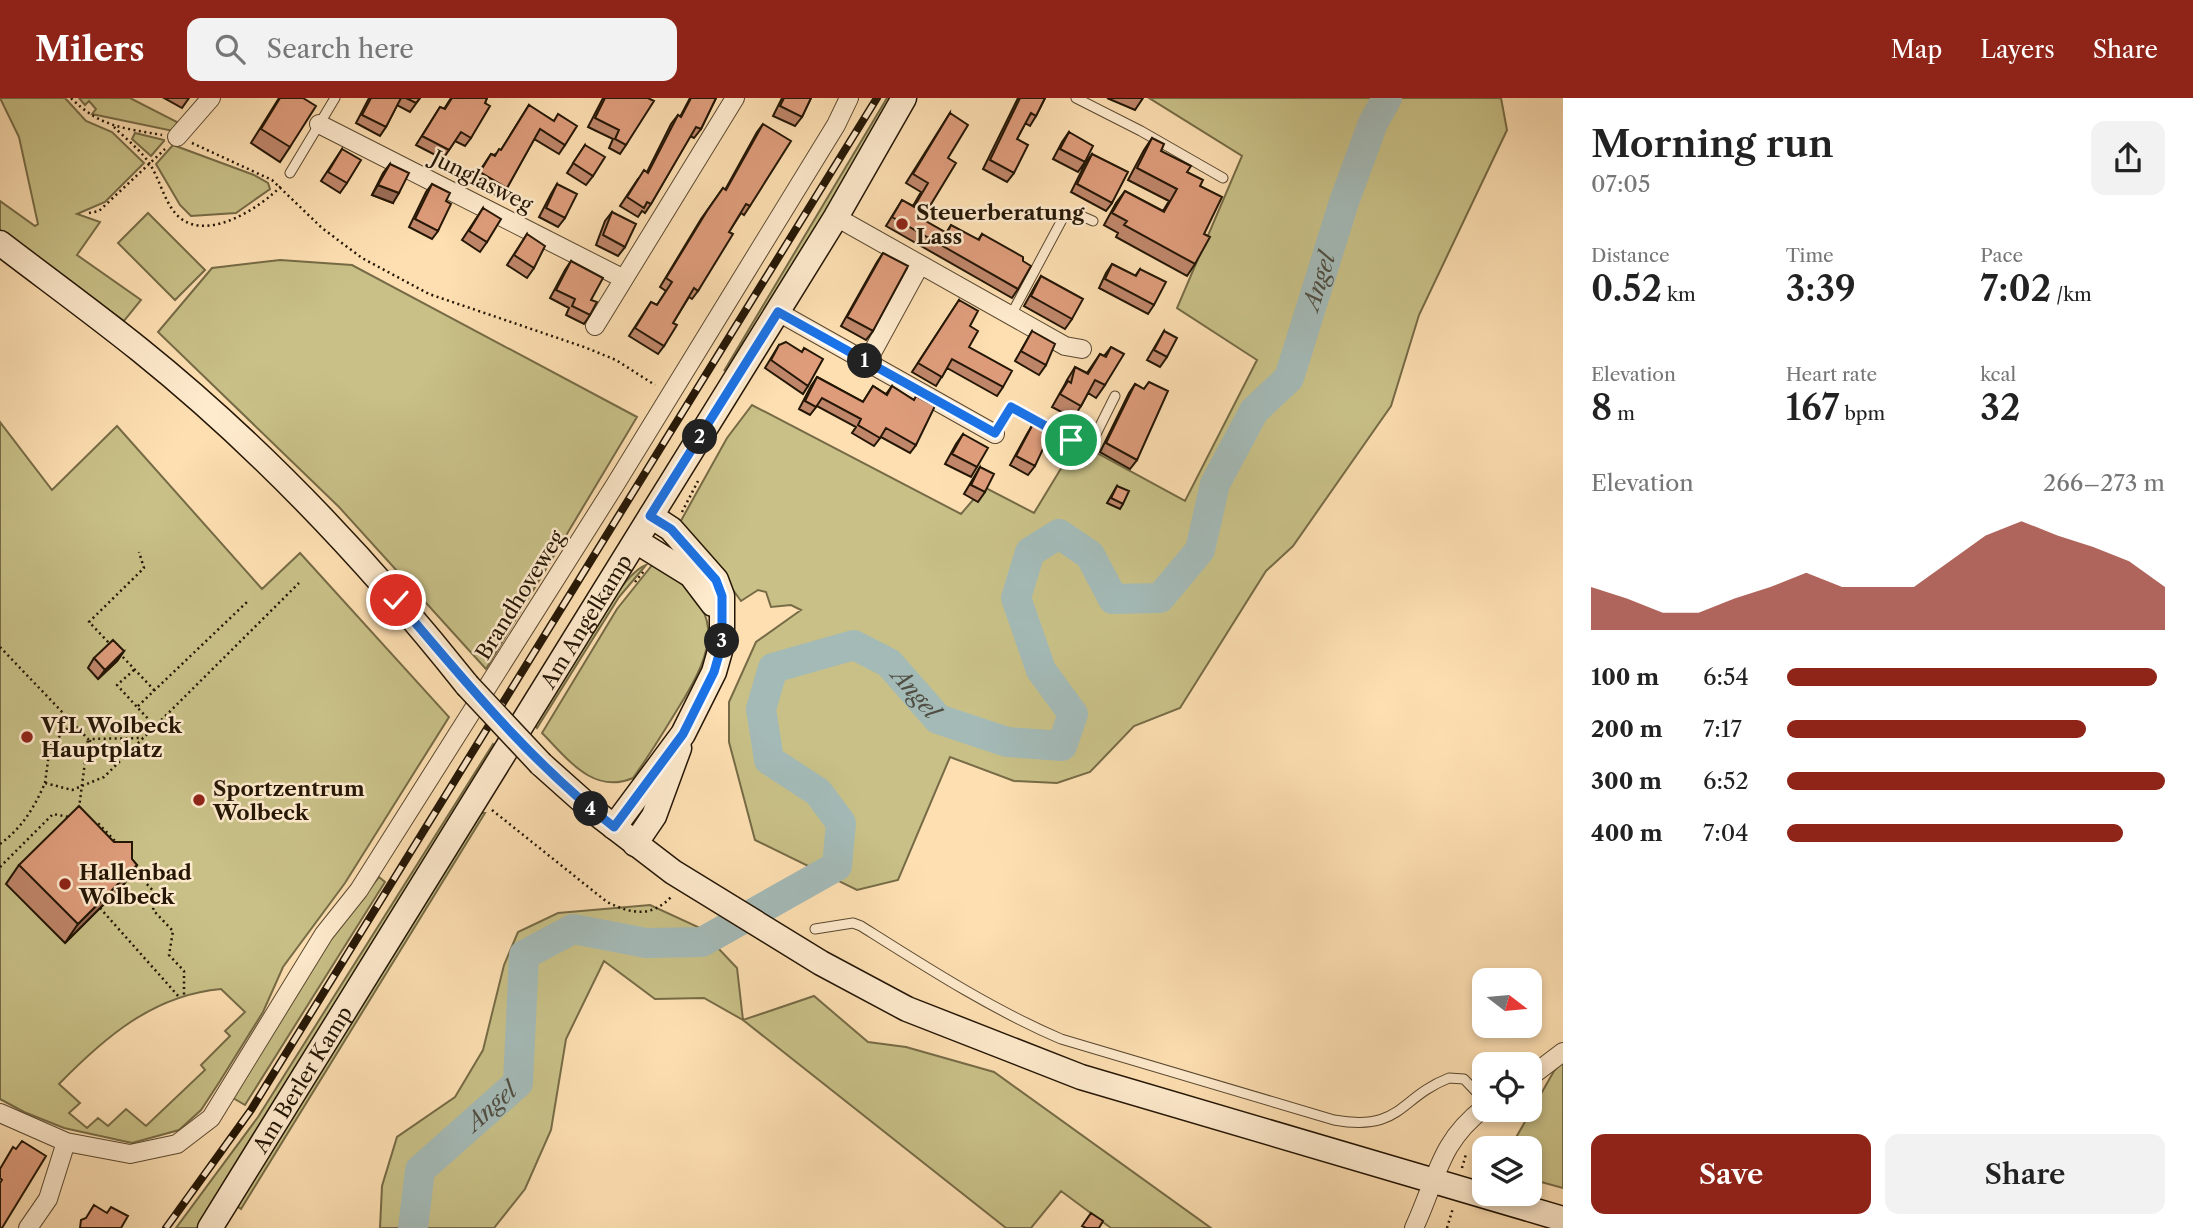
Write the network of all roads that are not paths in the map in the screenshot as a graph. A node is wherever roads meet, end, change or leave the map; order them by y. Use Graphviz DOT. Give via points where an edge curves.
graph roads {
  1 [pos="211,98"];
  2 [pos="335,98"];
  3 [pos="735,98"];
  4 [pos="849,98"];
  5 [pos="904,98"];
  6 [pos="1076,98"];
  7 [pos="319,124"];
  8 [pos="177,137"];
  9 [pos="290,173"];
  10 [pos="1223,178"];
  11 [pos="836,217"];
  12 [pos="1093,221"];
  13 [pos="0,243"];
  14 [pos="920,265"];
  15 [pos="624,279"];
  16 [pos="778,312"];
  17 [pos="1011,315"];
  18 [pos="595,326"];
  19 [pos="1082,349"];
  20 [pos="867,362"];
  21 [pos="1115,396"];
  22 [pos="995,433"];
  23 [pos="650,516"];
  24 [pos="636,541"];
  25 [pos="721,611"];
  26 [pos="683,734"];
  27 [pos="614,827"];
  28 [pos="635,844"];
  29 [pos="815,929"];
  30 [pos="394,932"];
  31 [pos="1563,1052"];
  32 [pos="1542,1068"];
  33 [pos="1472,1087"];
  34 [pos="0,1113"];
  35 [pos="1472,1117"];
  36 [pos="66,1142"];
  37 [pos="1433,1182"];
  38 [pos="1563,1219"];
  39 [pos="28,1228"];
  40 [pos="210,1228"];
  41 [pos="1414,1228"];
  1 -- 8 [label="street"];
  2 -- 7 [label="lane"];
  3 -- 15 [label="street"];
  4 -- 36 [label="street, Brandhoveweg" via="464,725 359,890 324,934 211,1118 177,1144 130,1154"];
  5 -- 11 [label="main road, Am Angelkamp"];
  6 -- 10 [label="lane"];
  7 -- 9 [label="lane"];
  7 -- 15 [label="street, Junglasweg"];
  11 -- 14 [label="street"];
  11 -- 16 [label="main road, Am Angelkamp"];
  12 -- 17 [label="lane" via="1077,214 1064,216"];
  13 -- 27 [label="main road, bridge" via="141,351 225,423 350,546 467,685 541,764"];
  14 -- 17 [label="street"];
  14 -- 20 [label="street"];
  15 -- 18 [label="street"];
  16 -- 20 [label="street"];
  16 -- 23 [label="main road, Am Angelkamp"];
  17 -- 19 [label="street" via="1065,346"];
  20 -- 22 [label="street"];
  21 -- 22 [label="lane" via="1088,443 1071,440 1011,407"];
  23 -- 24 [label="main road, Am Angelkamp"];
  23 -- 25 [label="main road" via="671,529 706,565 722,596"];
  24 -- 25 [label="main road" via="691,575"];
  24 -- 30 [label="main road, Am Angelkamp"];
  25 -- 26 [label="main road" via="718,663"];
  26 -- 27 [label="main road"];
  26 -- 28 [label="main road" via="654,816"];
  27 -- 28 [label="main road"];
  28 -- 37 [label="main road" via="673,883 907,1009 984,1042 1081,1077"];
  29 -- 33 [label="lane" via="861,926 967,991 1061,1039 1334,1120 1356,1124 1390,1118 1450,1077 1464,1079"];
  30 -- 40 [label="main road, Am Berler Kamp"];
  31 -- 32 [label="street"];
  34 -- 36 [label="street, Brandhoveweg"];
  35 -- 37 [label="street" via="1447,1146"];
  36 -- 39 [label="street" via="48,1199"];
  37 -- 38 [label="main road"];
  37 -- 41 [label="street"];
}
